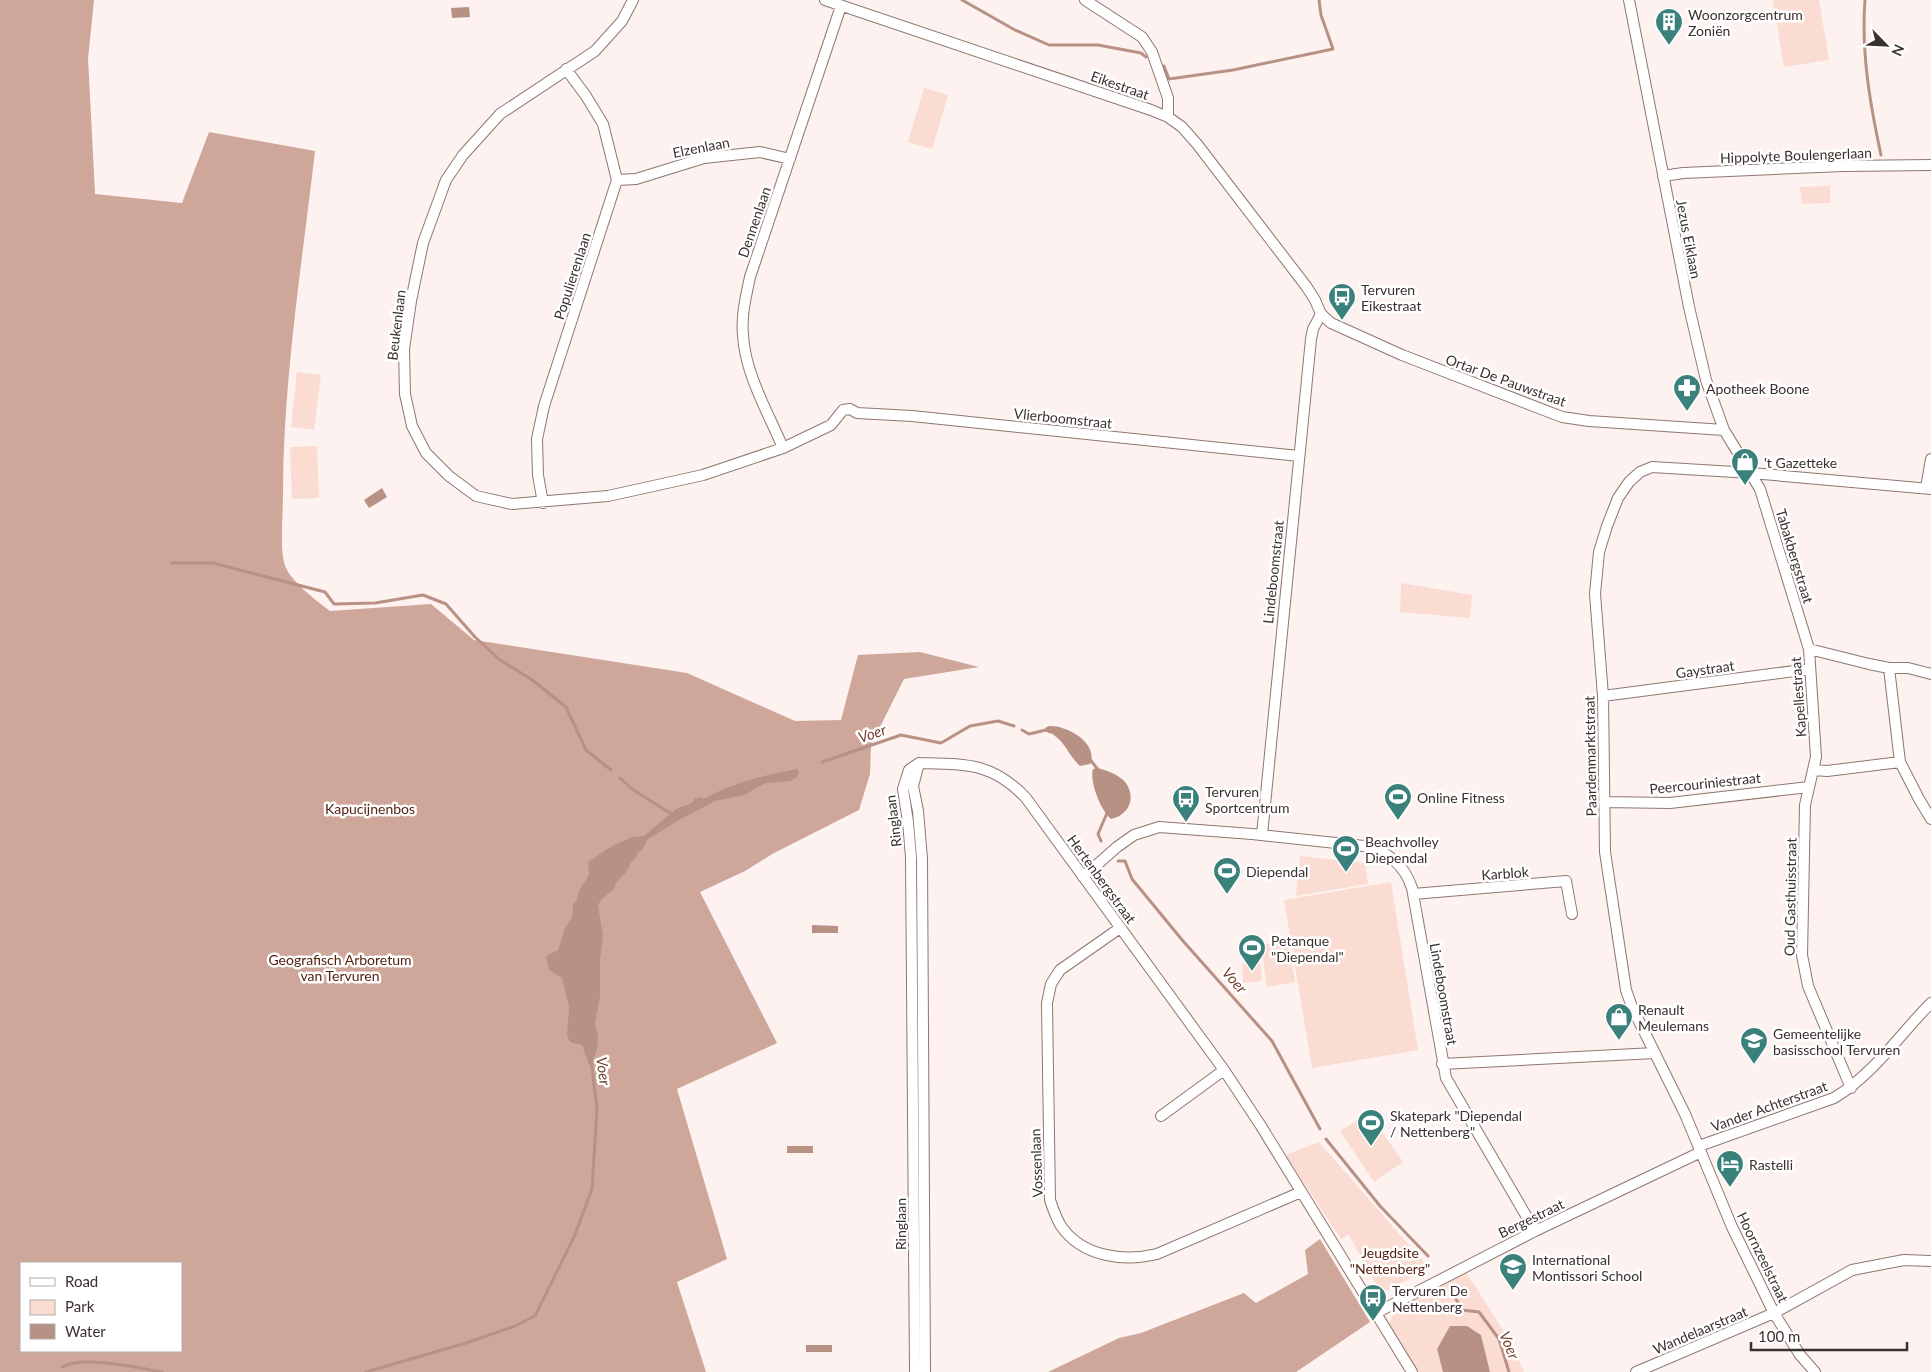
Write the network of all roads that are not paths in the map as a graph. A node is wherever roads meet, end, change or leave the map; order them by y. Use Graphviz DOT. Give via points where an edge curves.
graph roads {
  1 [pos="633,0"];
  2 [pos="825,0"];
  3 [pos="1085,0"];
  4 [pos="1628,0"];
  5 [pos="841,6"];
  6 [pos="566,69"];
  7 [pos="1168,117"];
  8 [pos="790,160"];
  9 [pos="1931,165"];
  10 [pos="1663,176"];
  11 [pos="617,180"];
  12 [pos="1320,314"];
  13 [pos="831,425"];
  14 [pos="1724,430"];
  15 [pos="783,448"];
  16 [pos="1299,456"];
  17 [pos="1931,459"];
  18 [pos="1751,473"];
  19 [pos="1929,489"];
  20 [pos="543,503"];
  21 [pos="1809,649"];
  22 [pos="1889,668"];
  23 [pos="1810,669"];
  24 [pos="1931,674"];
  25 [pos="1603,696"];
  26 [pos="1900,762"];
  27 [pos="919,763"];
  28 [pos="1814,770"];
  29 [pos="1809,787"];
  30 [pos="1604,802"];
  31 [pos="1931,819"];
  32 [pos="1262,835"];
  33 [pos="1083,877"];
  34 [pos="1413,894"];
  35 [pos="1572,914"];
  36 [pos="1120,928"];
  37 [pos="1931,1005"];
  38 [pos="1655,1053"];
  39 [pos="1442,1064"];
  40 [pos="1224,1070"];
  41 [pos="1851,1088"];
  42 [pos="1161,1116"];
  43 [pos="1700,1149"];
  44 [pos="1301,1192"];
  45 [pos="1534,1230"];
  46 [pos="1931,1261"];
  47 [pos="1376,1313"];
  48 [pos="1774,1313"];
  49 [pos="914,1372"];
  50 [pos="925,1372"];
  51 [pos="1412,1372"];
  52 [pos="1636,1372"];
  53 [pos="1816,1372"];
  1 -- 6 [label="street, Beukenlaan" via="622,21 595,50"];
  2 -- 5 [label="street, Eikestraat"];
  3 -- 7 [label="street" via="1142,37 1152,52 1168,98"];
  4 -- 10 [label="street, Jezus Eiklaan"];
  5 -- 7 [label="street, Eikestraat"];
  5 -- 8 [label="street, Dennenlaan"];
  6 -- 11 [label="street" via="603,124"];
  6 -- 20 [label="street, Beukenlaan" via="500,114 463,154 446,180 423,243 404,349 405,394 412,426 426,453 448,476 476,496 512,504"];
  7 -- 12 [label="street, Eikestraat" via="1197,144 1309,290"];
  8 -- 11 [label="street, Elzenlaan" via="760,152 704,158 636,179"];
  8 -- 15 [label="street, Dennenlaan" via="750,277 742,334 754,382"];
  9 -- 10 [label="street, Hippolyte Boulengerlaan" via="1843,166"];
  10 -- 14 [label="street, Jezus Eiklaan" via="1706,380"];
  11 -- 20 [label="street, Populierenlaan" via="544,406 537,439"];
  12 -- 14 [label="street, Ortar De Pauwstraat" via="1402,355 1562,417"];
  12 -- 16 [label="street, Lindeboomstraat" via="1311,340"];
  13 -- 15 [label="street, Beukenlaan"];
  13 -- 16 [label="street, Vlierboomstraat" via="843,410 850,409 858,413"];
  14 -- 18 [label="street, Jezus Eiklaan"];
  15 -- 20 [label="street, Beukenlaan" via="703,475 664,484 608,496"];
  16 -- 32 [label="street, Lindeboomstraat"];
  17 -- 19 [label="street"];
  18 -- 19 [label="street, Paardenmarktstraat"];
  18 -- 21 [label="street, Tabakbergstraat" via="1760,489"];
  18 -- 25 [label="street, Paardenmarktstraat" via="1652,467 1640,472 1623,490 1607,526 1596,576"];
  21 -- 22 [label="street, Kapellestraat"];
  21 -- 23 [label="street, Kapellestraat"];
  22 -- 24 [label="street, Kapellestraat" via="1908,668"];
  22 -- 26 [label="street"];
  23 -- 25 [label="street, Gaystraat"];
  23 -- 28 [label="street, Kapellestraat" via="1816,757"];
  25 -- 30 [label="street, Paardenmarktstraat"];
  26 -- 28 [label="street"];
  26 -- 31 [label="street"];
  27 -- 33 [label="street, Hertenbergstraat" via="967,764 1008,782 1026,798"];
  27 -- 49 [label="street, Ringlaan" via="909,770 903,789 911,856"];
  27 -- 50 [label="street, Ringlaan" via="913,786 922,859"];
  28 -- 29 [label="street, Kapellestraat"];
  29 -- 30 [label="street, Peercouriniestraat" via="1670,803"];
  29 -- 41 [label="street, Oud Gasthuisstraat" via="1805,805 1802,955 1808,986"];
  30 -- 38 [label="street, Paardenmarktstraat" via="1605,852 1626,990"];
  32 -- 33 [label="street, Lindeboomstraat" via="1150,829 1117,847"];
  32 -- 34 [label="street, Lindeboomstraat" via="1375,848 1404,870"];
  33 -- 36 [label="street, Hertenbergstraat"];
  34 -- 35 [label="street, Karblok" via="1566,881"];
  34 -- 39 [label="street, Lindeboomstraat"];
  36 -- 40 [label="street, Hertenbergstraat"];
  36 -- 44 [label="street, Vossenlaan" via="1060,970 1051,984 1048,997 1050,1200 1061,1227 1089,1249 1114,1257 1139,1258 1157,1254"];
  37 -- 41 [label="street, Vander Achterstraat"];
  38 -- 39 [label="street, Lindeboomstraat"];
  38 -- 43 [label="street, Paardenmarktstraat"];
  39 -- 45 [label="street" via="1446,1078"];
  40 -- 42 [label="street"];
  40 -- 44 [label="street, Hertenbergstraat"];
  41 -- 43 [label="street, Vander Achterstraat" via="1834,1098"];
  43 -- 45 [label="street, Bergestraat"];
  43 -- 48 [label="street, Hoornzeelstraat" via="1732,1227"];
  44 -- 47 [label="street, Hertenbergstraat"];
  45 -- 47 [label="street, Bergestraat"];
  46 -- 48 [label="street, Wandelaarstraat" via="1904,1260 1860,1268"];
  47 -- 51 [label="street, Hertenbergstraat"];
  48 -- 52 [label="street, Wandelaarstraat"];
  48 -- 53 [label="street, Hoornzeelstraat" via="1800,1354"];
}
